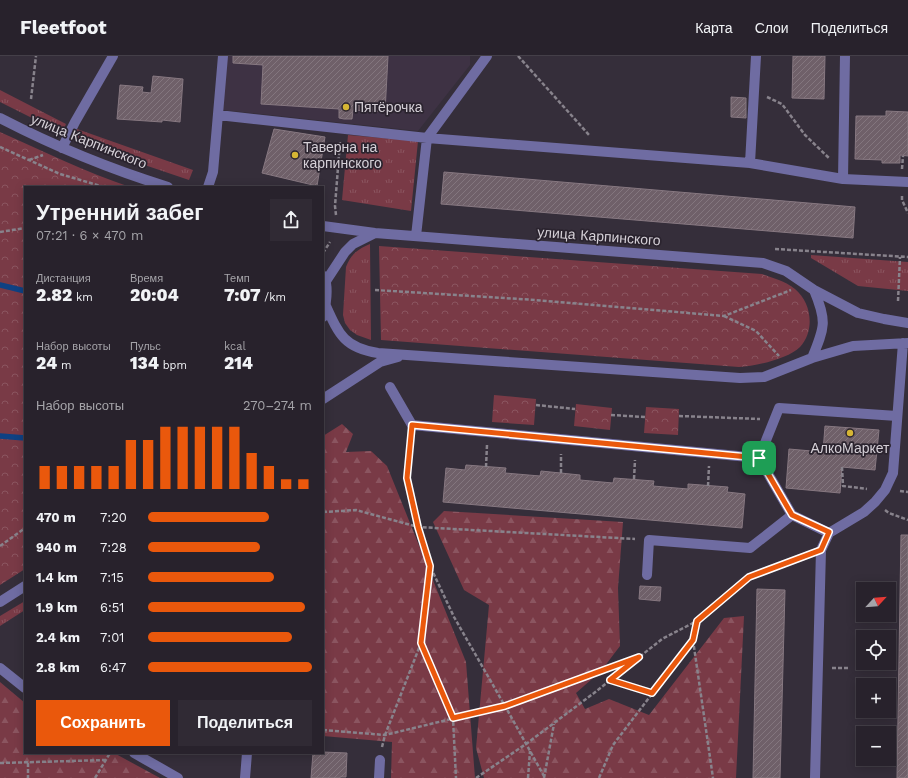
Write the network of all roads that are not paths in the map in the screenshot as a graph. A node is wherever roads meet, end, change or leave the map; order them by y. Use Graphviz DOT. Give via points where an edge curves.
graph roads {
  1 [pos="113,56"];
  2 [pos="223,56"];
  3 [pos="487,56"];
  4 [pos="756,56"];
  5 [pos="845,56"];
  6 [pos="218,115"];
  7 [pos="0,118"];
  8 [pos="427,138"];
  9 [pos="62,148"];
  10 [pos="750,162"];
  11 [pos="843,175"];
  12 [pos="905,182"];
  13 [pos="165,186"];
  14 [pos="208,186"];
  15 [pos="324,226"];
  16 [pos="375,233"];
  17 [pos="416,236"];
  18 [pos="325,277"];
  19 [pos="810,287"];
  20 [pos="326,306"];
  21 [pos="324,313"];
  22 [pos="908,323"];
  23 [pos="906,343"];
  24 [pos="401,356"];
  25 [pos="812,358"];
  26 [pos="390,387"];
  27 [pos="324,398"];
  28 [pos="898,416"];
  29 [pos="759,458"];
  30 [pos="792,515"];
  31 [pos="829,532"];
  32 [pos="647,575"];
  33 [pos="24,587"];
  34 [pos="0,602"];
  35 [pos="0,668"];
  36 [pos="24,687"];
  37 [pos="136,754"];
  38 [pos="247,754"];
  39 [pos="380,760"];
  40 [pos="178,778"];
  41 [pos="246,778"];
  42 [pos="379,778"];
  43 [pos="815,778"];
  1 -- 9 [label="street"];
  2 -- 6 [label="street"];
  3 -- 8 [label="street"];
  4 -- 10 [label="street"];
  5 -- 11 [label="street"];
  6 -- 8 [label="street"];
  6 -- 14 [label="street" via="213,172"];
  7 -- 9 [label="street, улица Карпинского"];
  8 -- 10 [label="street"];
  8 -- 17 [label="street"];
  9 -- 13 [label="street, улица Карпинского"];
  10 -- 11 [label="street"];
  11 -- 12 [label="street"];
  15 -- 16 [label="street, улица Карпинского"];
  16 -- 17 [label="street, улица Карпинского"];
  16 -- 18 [label="street" via="353,244"];
  17 -- 19 [label="street, улица Карпинского" via="763,263 786,271"];
  18 -- 20 [label="street"];
  19 -- 22 [label="street, улица Карпинского" via="858,313"];
  19 -- 25 [label="street" via="821,308 823,325"];
  20 -- 21 [label="street"];
  20 -- 24 [label="street" via="344,339 356,348"];
  23 -- 25 [label="street" via="853,346"];
  23 -- 28 [label="street"];
  24 -- 25 [label="street" via="740,378 764,377"];
  24 -- 27 [label="street" via="380,362"];
  26 -- 29 [label="street" via="412,425"];
  28 -- 29 [label="street" via="779,408"];
  28 -- 31 [label="street" via="893,473 885,490 864,512"];
  29 -- 30 [label="street"];
  30 -- 31 [label="street"];
  30 -- 32 [label="street" via="750,548 649,540"];
  31 -- 43 [label="street" via="821,550"];
  33 -- 34 [label="street"];
  35 -- 36 [label="street"];
  37 -- 40 [label="street"];
  38 -- 41 [label="street"];
  39 -- 42 [label="street"];
}
